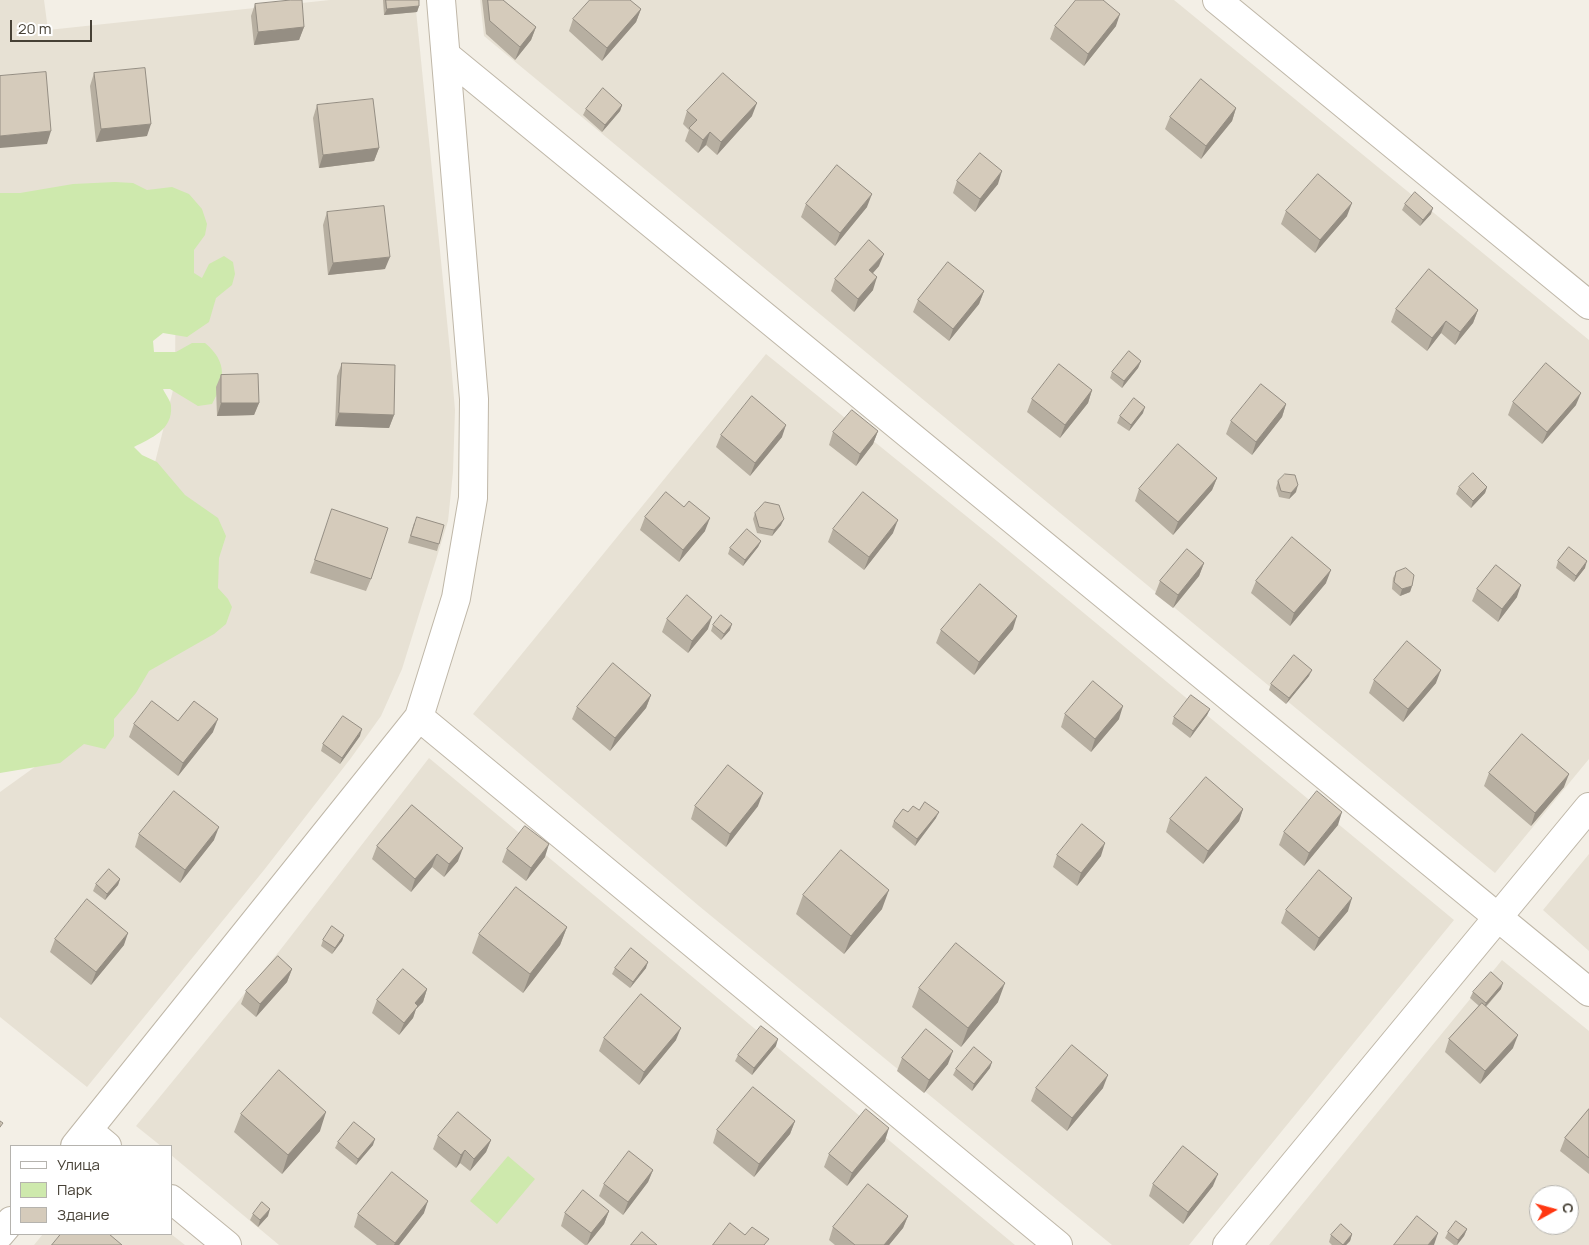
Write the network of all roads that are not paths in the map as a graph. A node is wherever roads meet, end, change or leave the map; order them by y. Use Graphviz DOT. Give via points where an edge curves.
graph roads {
  1 [pos="442,0"];
  2 [pos="1217,0"];
  3 [pos="447,56"];
  4 [pos="1589,305"];
  5 [pos="420,716"];
  6 [pos="1589,807"];
  7 [pos="1498,917"];
  8 [pos="1589,992"];
  9 [pos="90,1141"];
  10 [pos="172,1200"];
  11 [pos="10,1222"];
  12 [pos="0,1234"];
  13 [pos="227,1245"];
  14 [pos="1058,1245"];
  15 [pos="1227,1245"];
  1 -- 3 [label="street"];
  2 -- 4 [label="street"];
  3 -- 5 [label="street" via="474,399 473,498 456,598"];
  3 -- 7 [label="street"];
  5 -- 9 [label="street"];
  5 -- 14 [label="street"];
  6 -- 7 [label="street"];
  7 -- 8 [label="street"];
  7 -- 15 [label="street"];
  10 -- 13 [label="street"];
  11 -- 12 [label="street"];
}
